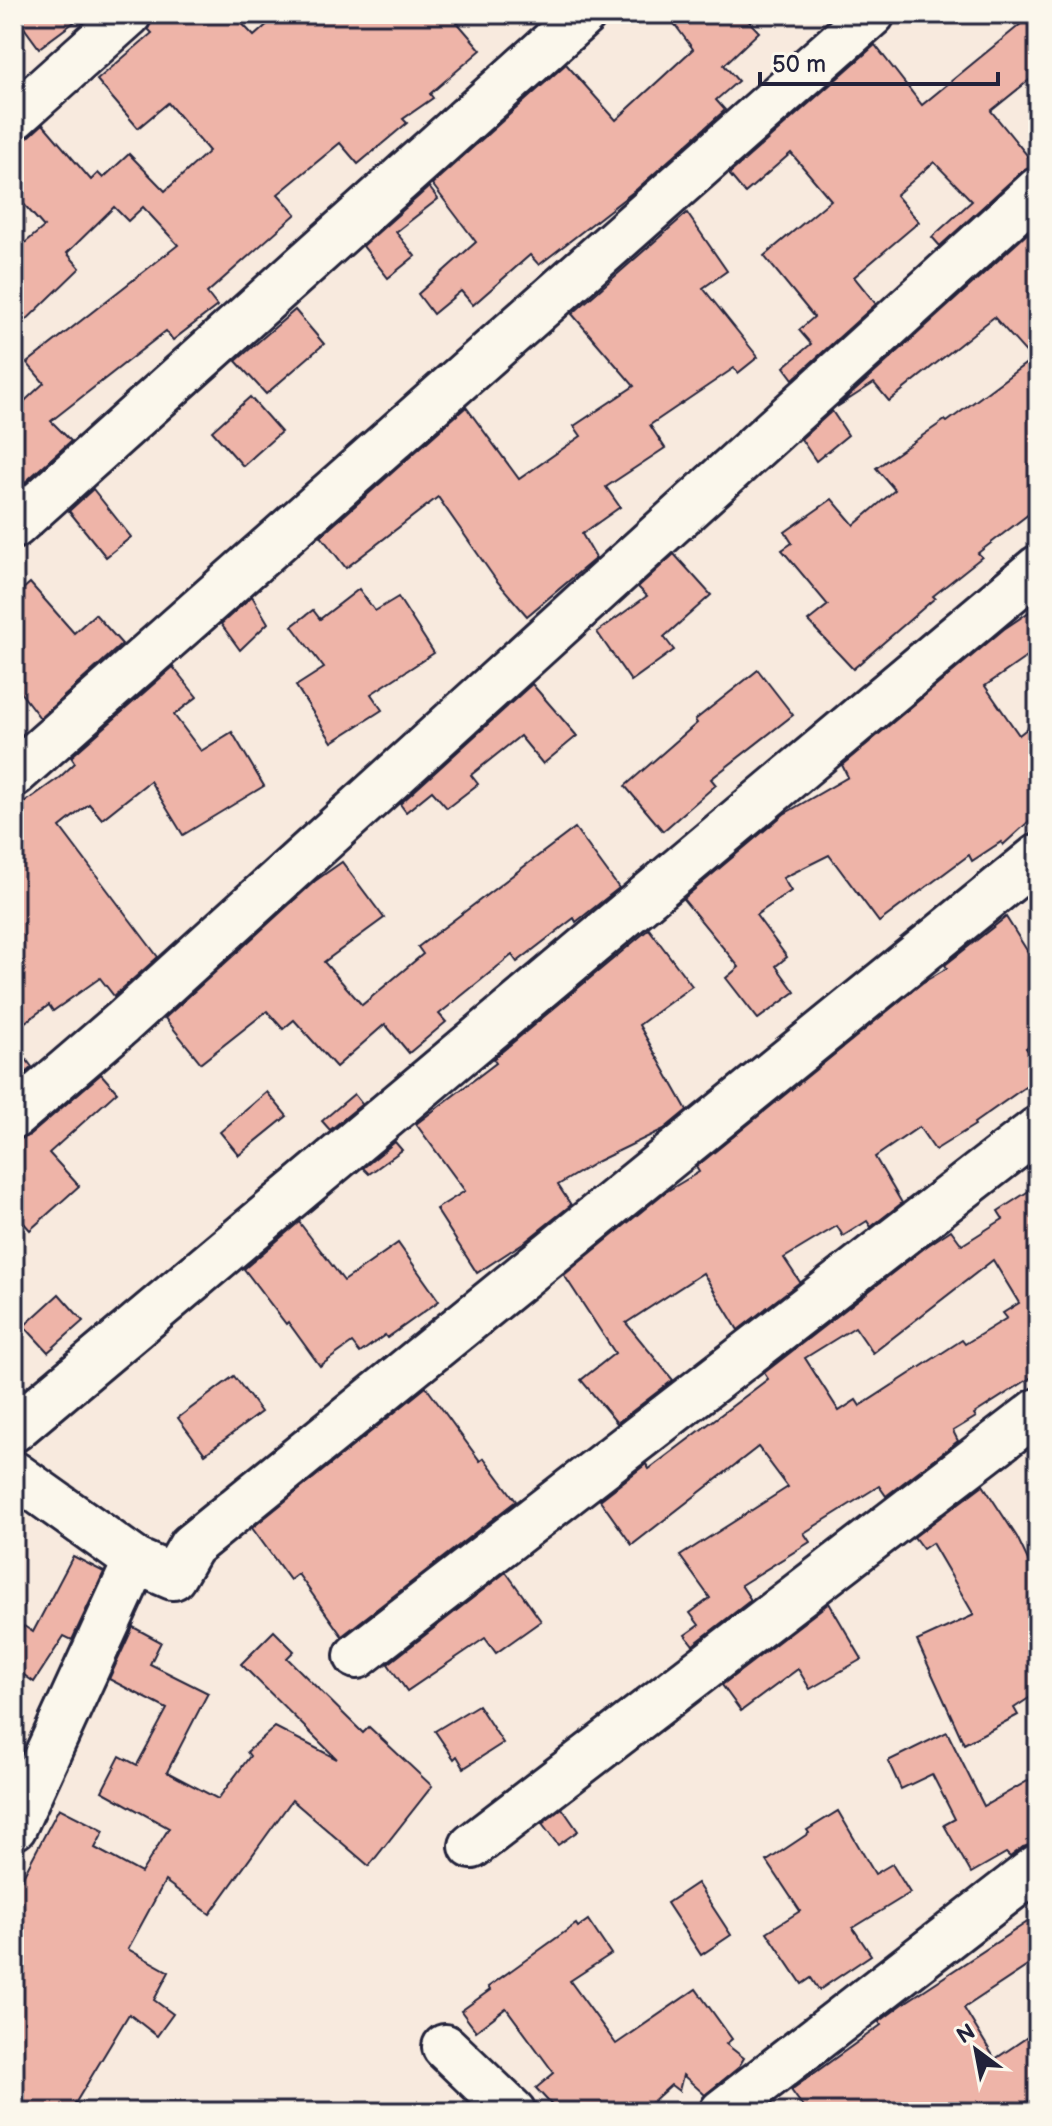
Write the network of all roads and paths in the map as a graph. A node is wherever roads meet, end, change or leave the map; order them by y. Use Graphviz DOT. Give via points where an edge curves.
graph roads {
  1 [pos="129,14"];
  2 [pos="584,14"];
  3 [pos="872,14"];
  4 [pos="14,117"];
  5 [pos="1038,190"];
  6 [pos="14,526"];
  7 [pos="1038,568"];
  8 [pos="14,774"];
  9 [pos="1038,857"];
  10 [pos="14,1116"];
  11 [pos="1038,1129"];
  12 [pos="1038,1411"];
  13 [pos="14,1429"];
  14 [pos="14,1474"];
  15 [pos="136,1561"];
  16 [pos="357,1656"];
  17 [pos="14,1827"];
  18 [pos="472,1846"];
  19 [pos="1038,1867"];
  20 [pos="445,2047"];
  21 [pos="513,2112"];
  22 [pos="722,2112"];
  1 -- 4 [label="street"];
  2 -- 6 [label="street"];
  3 -- 8 [label="street"];
  5 -- 10 [label="street"];
  7 -- 13 [label="street"];
  9 -- 15 [label="street" via="191,1546 173,1577"];
  11 -- 16 [label="street"];
  12 -- 18 [label="street"];
  14 -- 15 [label="street"];
  15 -- 17 [label="street"];
  19 -- 22 [label="street"];
  20 -- 21 [label="street"];
}
